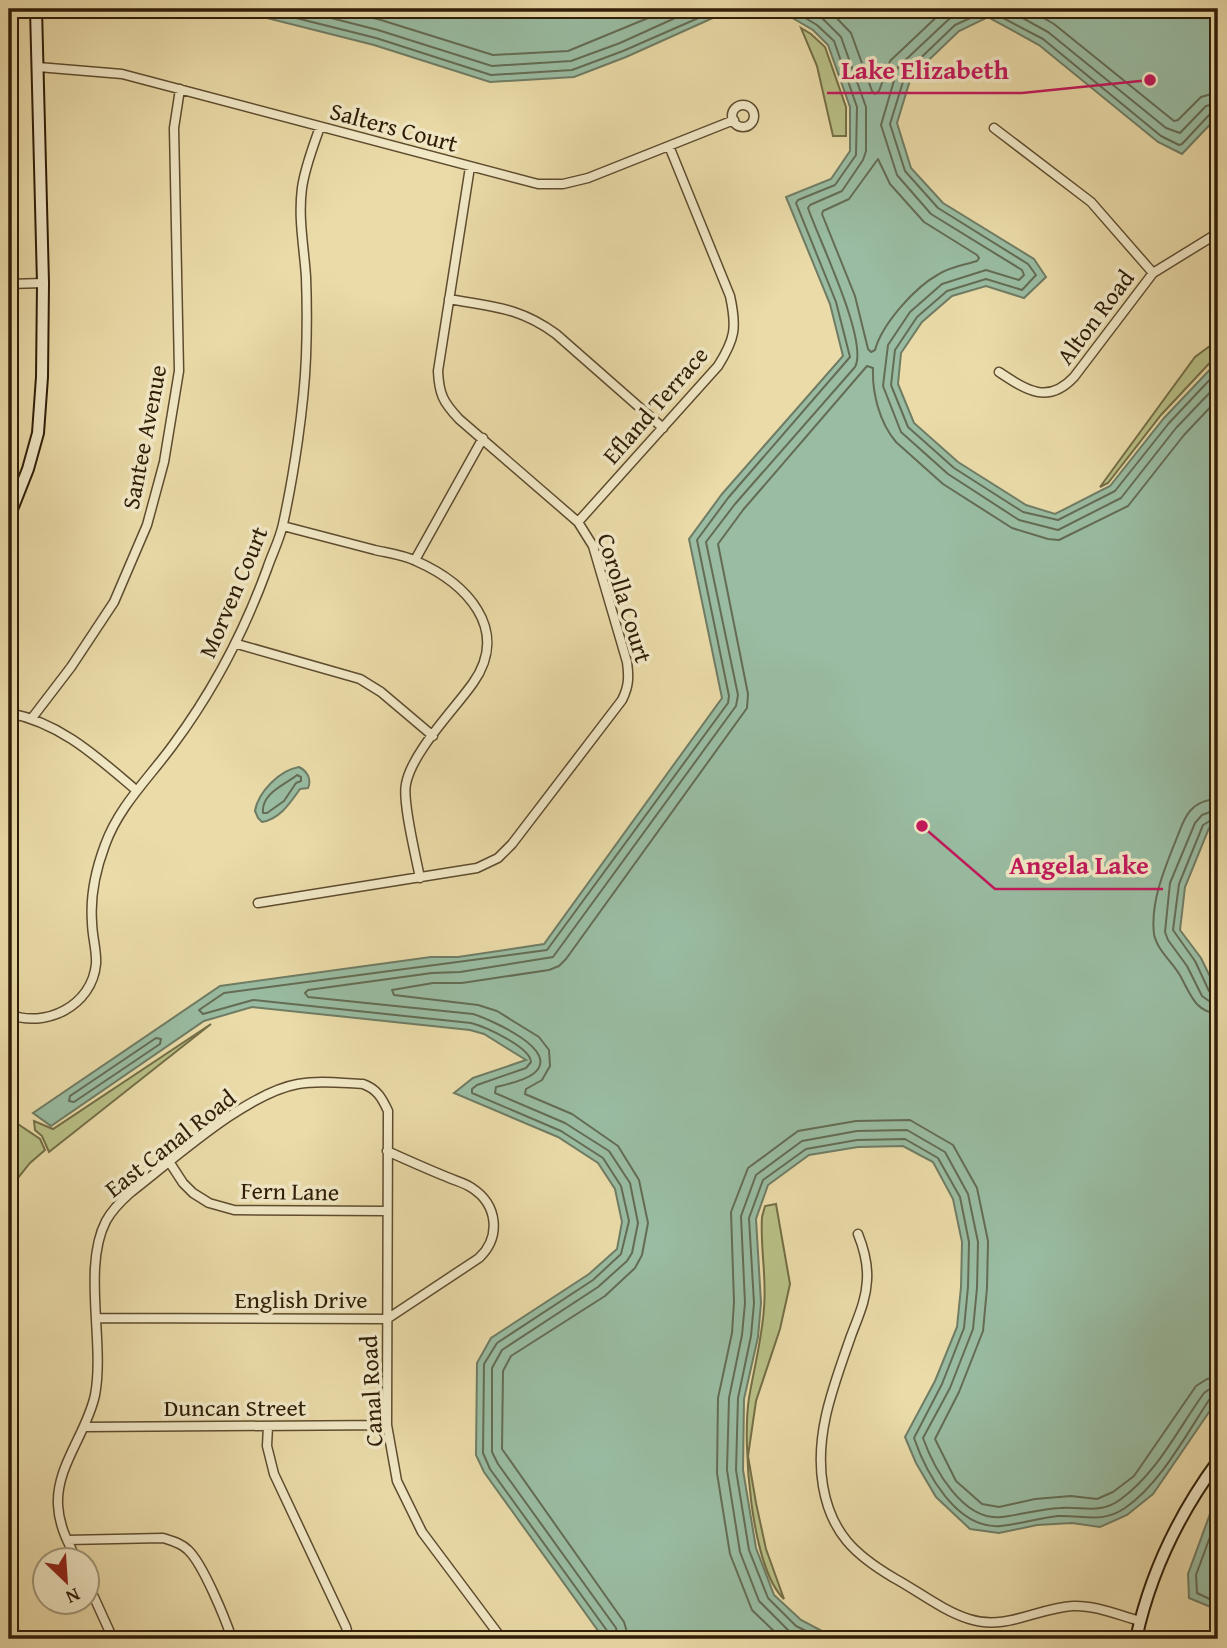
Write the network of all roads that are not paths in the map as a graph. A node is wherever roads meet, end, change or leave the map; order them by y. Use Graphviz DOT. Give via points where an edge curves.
graph roads {
  1 [pos="36,9"];
  2 [pos="38,68"];
  3 [pos="180,89"];
  4 [pos="734,120"];
  5 [pos="320,127"];
  6 [pos="994,128"];
  7 [pos="669,146"];
  8 [pos="470,167"];
  9 [pos="1218,233"];
  10 [pos="1153,273"];
  11 [pos="43,283"];
  12 [pos="9,284"];
  13 [pos="449,299"];
  14 [pos="999,372"];
  15 [pos="663,428"];
  16 [pos="483,438"];
  17 [pos="9,517"];
  18 [pos="578,522"];
  19 [pos="283,526"];
  20 [pos="415,560"];
  21 [pos="237,644"];
  22 [pos="9,713"];
  23 [pos="32,718"];
  24 [pos="433,736"];
  25 [pos="136,790"];
  26 [pos="419,878"];
  27 [pos="258,903"];
  28 [pos="9,1014"];
  29 [pos="387,1151"];
  30 [pos="170,1163"];
  31 [pos="387,1211"];
  32 [pos="858,1234"];
  33 [pos="96,1318"];
  34 [pos="387,1319"];
  35 [pos="387,1425"];
  36 [pos="268,1426"];
  37 [pos="84,1427"];
  38 [pos="1218,1461"];
  39 [pos="67,1540"];
  40 [pos="70,1546"];
  41 [pos="102,1615"];
  42 [pos="1140,1621"];
  43 [pos="113,1639"];
  44 [pos="232,1639"];
  45 [pos="349,1639"];
  46 [pos="502,1639"];
  47 [pos="1136,1639"];
  1 -- 2 [label="street"];
  2 -- 3 [label="street, Salters Court" via="90,69"];
  2 -- 11 [label="street"];
  3 -- 5 [label="street, Salters Court"];
  3 -- 23 [label="street, Santee Avenue" via="174,128 179,371 164,462 147,526 114,602"];
  4 -- 7 [label="street, Salters Court"];
  5 -- 8 [label="street, Salters Court"];
  5 -- 19 [label="street, Morven Court" via="302,186 306,358"];
  6 -- 10 [label="street" via="1091,202"];
  7 -- 8 [label="street, Salters Court" via="562,184 538,184"];
  7 -- 15 [label="street, Efland Terrace" via="736,321 732,343 718,366"];
  8 -- 13 [label="street, Corolla Court"];
  9 -- 10 [label="street, Alton Road"];
  10 -- 14 [label="street, Alton Road" via="1063,387 1034,392"];
  11 -- 12 [label="street"];
  11 -- 17 [label="street" via="38,433"];
  13 -- 15 [label="street" via="517,311 537,320"];
  13 -- 16 [label="street, Corolla Court" via="439,389 446,405"];
  15 -- 18 [label="street, Efland Terrace"];
  16 -- 18 [label="street, Corolla Court"];
  16 -- 20 [label="street"];
  18 -- 26 [label="street, Corolla Court" via="593,546 627,662 629,678 622,700 498,858 477,868"];
  19 -- 20 [label="street"];
  19 -- 21 [label="street, Morven Court"];
  20 -- 24 [label="street" via="452,582 474,603 485,623 489,645 475,681"];
  21 -- 24 [label="street" via="360,679"];
  21 -- 25 [label="street, Morven Court" via="202,703"];
  22 -- 23 [label="street"];
  23 -- 25 [label="street" via="73,739"];
  24 -- 26 [label="street" via="412,764 405,785"];
  25 -- 28 [label="street, Morven Court" via="111,829 94,880 96,964 92,980 81,998 63,1012 29,1019"];
  26 -- 27 [label="street, Corolla Court"];
  29 -- 30 [label="street, East Canal Road" via="388,1111 376,1092 363,1084 315,1082 279,1088 244,1106"];
  29 -- 31 [label="street, Canal Road"];
  29 -- 34 [label="street, English Drive" via="471,1187 486,1200 495,1225 479,1258"];
  30 -- 31 [label="street, Fern Lane" via="193,1193 234,1210"];
  30 -- 33 [label="street, East Canal Road" via="130,1193 106,1222 96,1249"];
  31 -- 34 [label="street, Canal Road"];
  32 -- 42 [label="street" via="867,1280 863,1308 828,1404 819,1463 826,1504 838,1530 866,1561 968,1619 1000,1623 1076,1606"];
  33 -- 34 [label="street, English Drive"];
  33 -- 37 [label="street, East Canal Road" via="95,1393"];
  34 -- 35 [label="street, Canal Road"];
  35 -- 36 [label="street, Duncan Street"];
  35 -- 46 [label="street, Canal Road" via="397,1481 408,1507 442,1561"];
  36 -- 37 [label="street, Duncan Street"];
  36 -- 45 [label="street" via="274,1474"];
  37 -- 39 [label="street, East Canal Road" via="59,1486 61,1528"];
  38 -- 42 [label="street" via="1177,1527"];
  39 -- 40 [label="street, East Canal Road"];
  39 -- 44 [label="street" via="175,1541 198,1562"];
  41 -- 43 [label="street"];
  42 -- 47 [label="street"];
}
